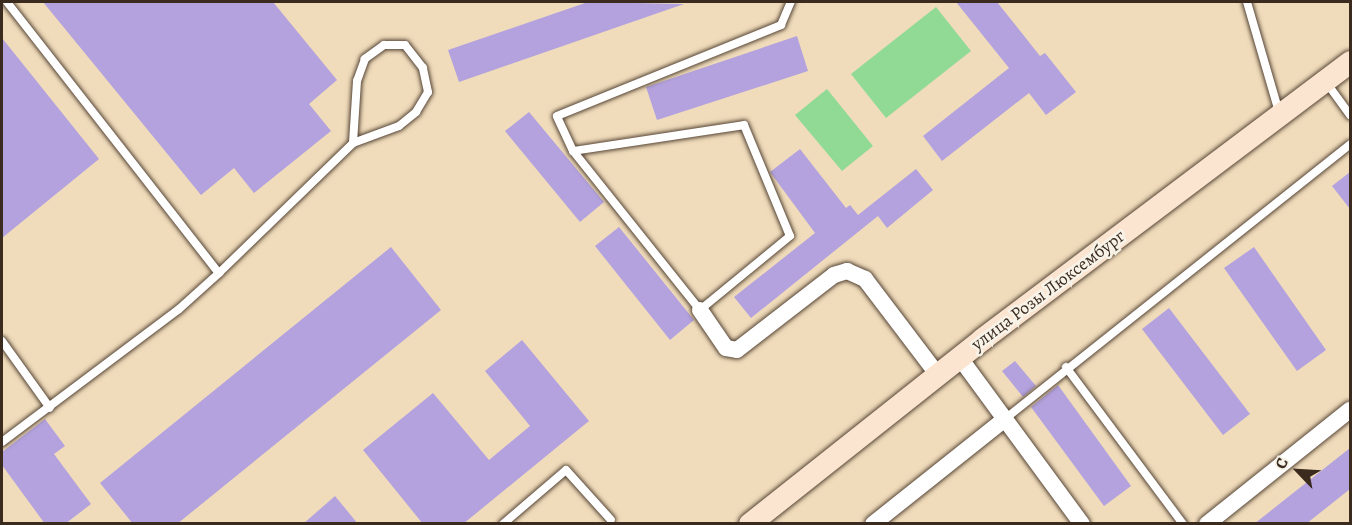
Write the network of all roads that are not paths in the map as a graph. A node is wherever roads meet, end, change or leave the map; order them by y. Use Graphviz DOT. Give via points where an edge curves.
graph roads {
  1 [pos="7,2"];
  2 [pos="791,2"];
  3 [pos="1247,2"];
  4 [pos="1350,62"];
  5 [pos="1324,79"];
  6 [pos="1279,112"];
  7 [pos="1350,115"];
  8 [pos="353,143"];
  9 [pos="1350,145"];
  10 [pos="573,151"];
  11 [pos="219,273"];
  12 [pos="700,310"];
  13 [pos="2,341"];
  14 [pos="960,358"];
  15 [pos="1066,367"];
  16 [pos="938,375"];
  17 [pos="50,408"];
  18 [pos="1350,410"];
  19 [pos="1005,419"];
  20 [pos="2,442"];
  21 [pos="611,522"];
  22 [pos="503,524"];
  23 [pos="750,524"];
  24 [pos="873,524"];
  25 [pos="1082,524"];
  26 [pos="1182,524"];
  27 [pos="1207,524"];
  1 -- 11 [label="lane"];
  2 -- 10 [label="lane" via="781,25 557,116"];
  3 -- 6 [label="lane"];
  4 -- 5 [label="main road, улица Розы Люксембург"];
  5 -- 6 [label="main road, улица Розы Люксембург"];
  5 -- 7 [label="lane"];
  6 -- 14 [label="main road, улица Розы Люксембург"];
  8 -- 8 [label="lane" via="399,126 416,112 428,92 423,68 405,45 384,45 365,59 357,81"];
  8 -- 11 [label="lane"];
  9 -- 15 [label="lane"];
  10 -- 12 [label="lane"];
  10 -- 12 [label="lane" via="744,125 790,236"];
  11 -- 17 [label="lane" via="179,309"];
  12 -- 16 [label="street" via="726,348 737,350 834,274 847,271 865,279"];
  13 -- 17 [label="lane"];
  14 -- 16 [label="main road, улица Розы Люксембург"];
  14 -- 19 [label="street"];
  15 -- 19 [label="lane"];
  15 -- 26 [label="lane"];
  16 -- 23 [label="main road, улица Розы Люксембург"];
  17 -- 20 [label="lane"];
  18 -- 27 [label="street"];
  19 -- 24 [label="street"];
  19 -- 25 [label="street"];
  21 -- 22 [label="lane" via="566,470"];
}
